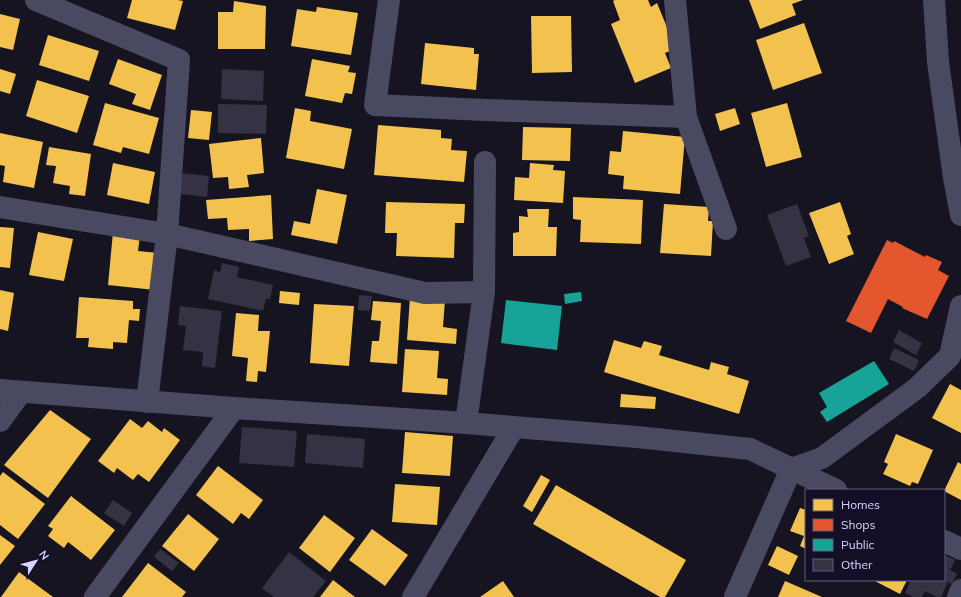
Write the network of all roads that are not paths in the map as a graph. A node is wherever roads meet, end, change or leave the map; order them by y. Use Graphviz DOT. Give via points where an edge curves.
graph roads {
  1 [pos="36,0"];
  2 [pos="389,0"];
  3 [pos="675,0"];
  4 [pos="934,0"];
  5 [pos="686,117"];
  6 [pos="485,162"];
  7 [pos="958,179"];
  8 [pos="0,207"];
  9 [pos="961,215"];
  10 [pos="726,229"];
  11 [pos="167,234"];
  12 [pos="484,292"];
  13 [pos="961,306"];
  14 [pos="956,358"];
  15 [pos="10,391"];
  16 [pos="147,402"];
  17 [pos="234,408"];
  18 [pos="0,422"];
  19 [pos="466,423"];
  20 [pos="514,427"];
  21 [pos="791,469"];
  22 [pos="834,489"];
  23 [pos="945,541"];
  24 [pos="961,549"];
  25 [pos="961,590"];
  26 [pos="95,597"];
  27 [pos="413,597"];
  28 [pos="735,597"];
  29 [pos="958,597"];
  1 -- 11 [label="street" via="179,60"];
  2 -- 5 [label="street" via="375,105"];
  3 -- 5 [label="street"];
  4 -- 7 [label="street" via="938,62"];
  5 -- 10 [label="street"];
  6 -- 12 [label="street"];
  7 -- 9 [label="street"];
  8 -- 11 [label="street"];
  11 -- 12 [label="street" via="425,293"];
  11 -- 16 [label="street"];
  12 -- 19 [label="street"];
  13 -- 14 [label="street"];
  14 -- 21 [label="street" via="822,458"];
  15 -- 16 [label="street"];
  15 -- 18 [label="street"];
  16 -- 17 [label="street"];
  17 -- 19 [label="street"];
  17 -- 26 [label="street"];
  19 -- 20 [label="street"];
  20 -- 21 [label="street" via="750,449"];
  20 -- 27 [label="street"];
  21 -- 22 [label="street"];
  21 -- 28 [label="street"];
  23 -- 24 [label="street"];
  25 -- 29 [label="street"];
}
